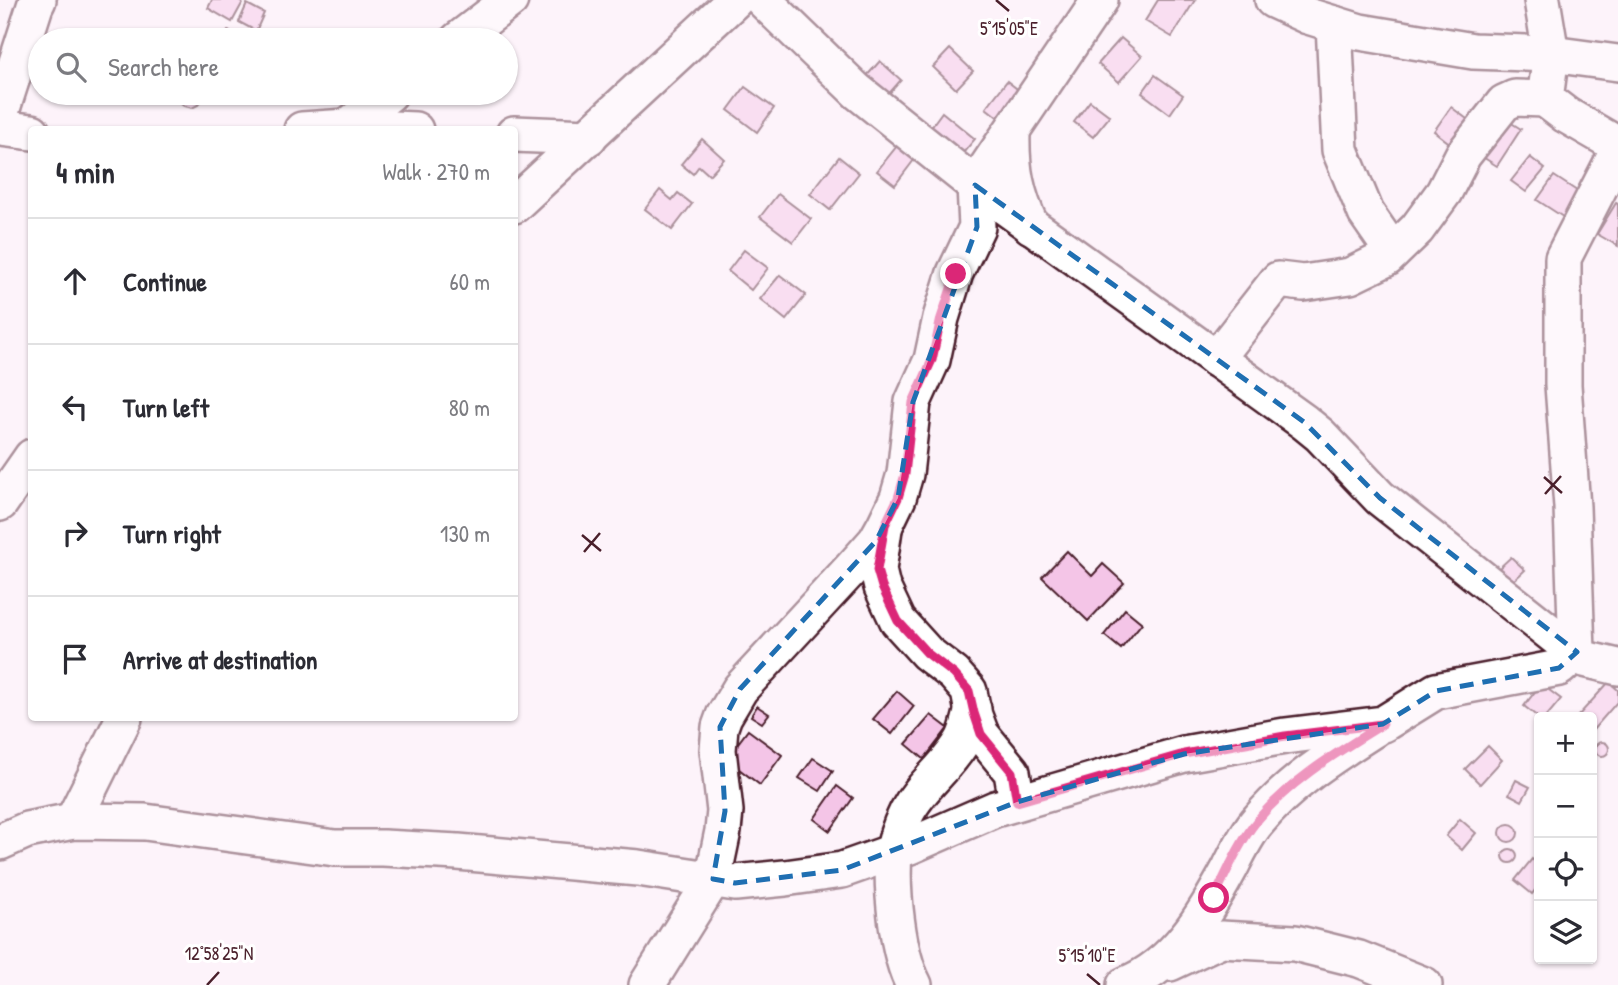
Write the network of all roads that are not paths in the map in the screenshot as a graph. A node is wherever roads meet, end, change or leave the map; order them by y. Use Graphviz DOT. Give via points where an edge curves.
graph roads {
  1 [pos="38,0"];
  2 [pos="510,0"];
  3 [pos="735,0"];
  4 [pos="763,0"];
  5 [pos="1100,0"];
  6 [pos="1272,0"];
  7 [pos="1542,0"];
  8 [pos="1334,24"];
  9 [pos="474,28"];
  10 [pos="1551,54"];
  11 [pos="1618,63"];
  12 [pos="1545,99"];
  13 [pos="375,105"];
  14 [pos="0,115"];
  15 [pos="348,126"];
  16 [pos="0,128"];
  17 [pos="28,132"];
  18 [pos="1012,132"];
  19 [pos="518,134"];
  20 [pos="589,137"];
  21 [pos="1618,145"];
  22 [pos="1618,151"];
  23 [pos="975,185"];
  24 [pos="518,201"];
  25 [pos="1031,226"];
  26 [pos="1393,252"];
  27 [pos="1216,359"];
  28 [pos="28,463"];
  29 [pos="0,503"];
  30 [pos="885,525"];
  31 [pos="1581,655"];
  32 [pos="1618,667"];
  33 [pos="1618,681"];
  34 [pos="973,709"];
  35 [pos="123,721"];
  36 [pos="1383,724"];
  37 [pos="1017,802"];
  38 [pos="73,821"];
  39 [pos="0,842"];
  40 [pos="894,851"];
  41 [pos="713,879"];
  42 [pos="1351,972"];
  43 [pos="1138,979"];
  44 [pos="647,985"];
  45 [pos="914,985"];
  46 [pos="1424,985"];
  1 -- 14 [label="street"];
  2 -- 9 [label="street"];
  3 -- 20 [label="street"];
  4 -- 23 [label="street" via="857,92"];
  5 -- 18 [label="street"];
  6 -- 8 [label="street"];
  7 -- 10 [label="street"];
  8 -- 10 [label="street" via="1474,51"];
  8 -- 26 [label="street" via="1340,150 1366,213"];
  10 -- 11 [label="street"];
  10 -- 12 [label="street"];
  12 -- 21 [label="street"];
  12 -- 26 [label="street" via="1516,98 1504,103 1463,155 1417,229"];
  13 -- 15 [label="street"];
  16 -- 17 [label="street"];
  18 -- 23 [label="street"];
  18 -- 25 [label="street" via="1015,184"];
  19 -- 20 [label="street"];
  20 -- 24 [label="street"];
  22 -- 31 [label="street" via="1563,258 1563,385"];
  23 -- 25 [label="street"];
  23 -- 30 [label="street" via="977,227 956,274 932,360 913,402 905,474"];
  25 -- 27 [label="street"];
  26 -- 27 [label="street" via="1350,276 1303,284 1278,280"];
  27 -- 31 [label="street" via="1304,422 1380,498"];
  28 -- 29 [label="street"];
  30 -- 34 [label="street" via="877,570 898,621 969,691"];
  30 -- 41 [label="street" via="876,541 740,689 724,716 718,750 725,811"];
  31 -- 32 [label="street"];
  31 -- 33 [label="street"];
  31 -- 36 [label="street" via="1559,668 1436,691"];
  34 -- 37 [label="street" via="981,734 1012,772"];
  34 -- 40 [label="street" via="964,739 907,812"];
  35 -- 38 [label="street"];
  36 -- 37 [label="street" via="1184,754"];
  36 -- 43 [label="street" via="1281,796 1255,824 1192,931 1163,963"];
  37 -- 40 [label="street"];
  38 -- 39 [label="street" via="27,830"];
  38 -- 41 [label="street" via="145,822 335,848 458,852"];
  40 -- 41 [label="street" via="842,870 735,883"];
  40 -- 45 [label="street" via="902,949"];
  41 -- 44 [label="street"];
  42 -- 43 [label="street" via="1296,943 1221,939"];
  42 -- 46 [label="street"];
}
